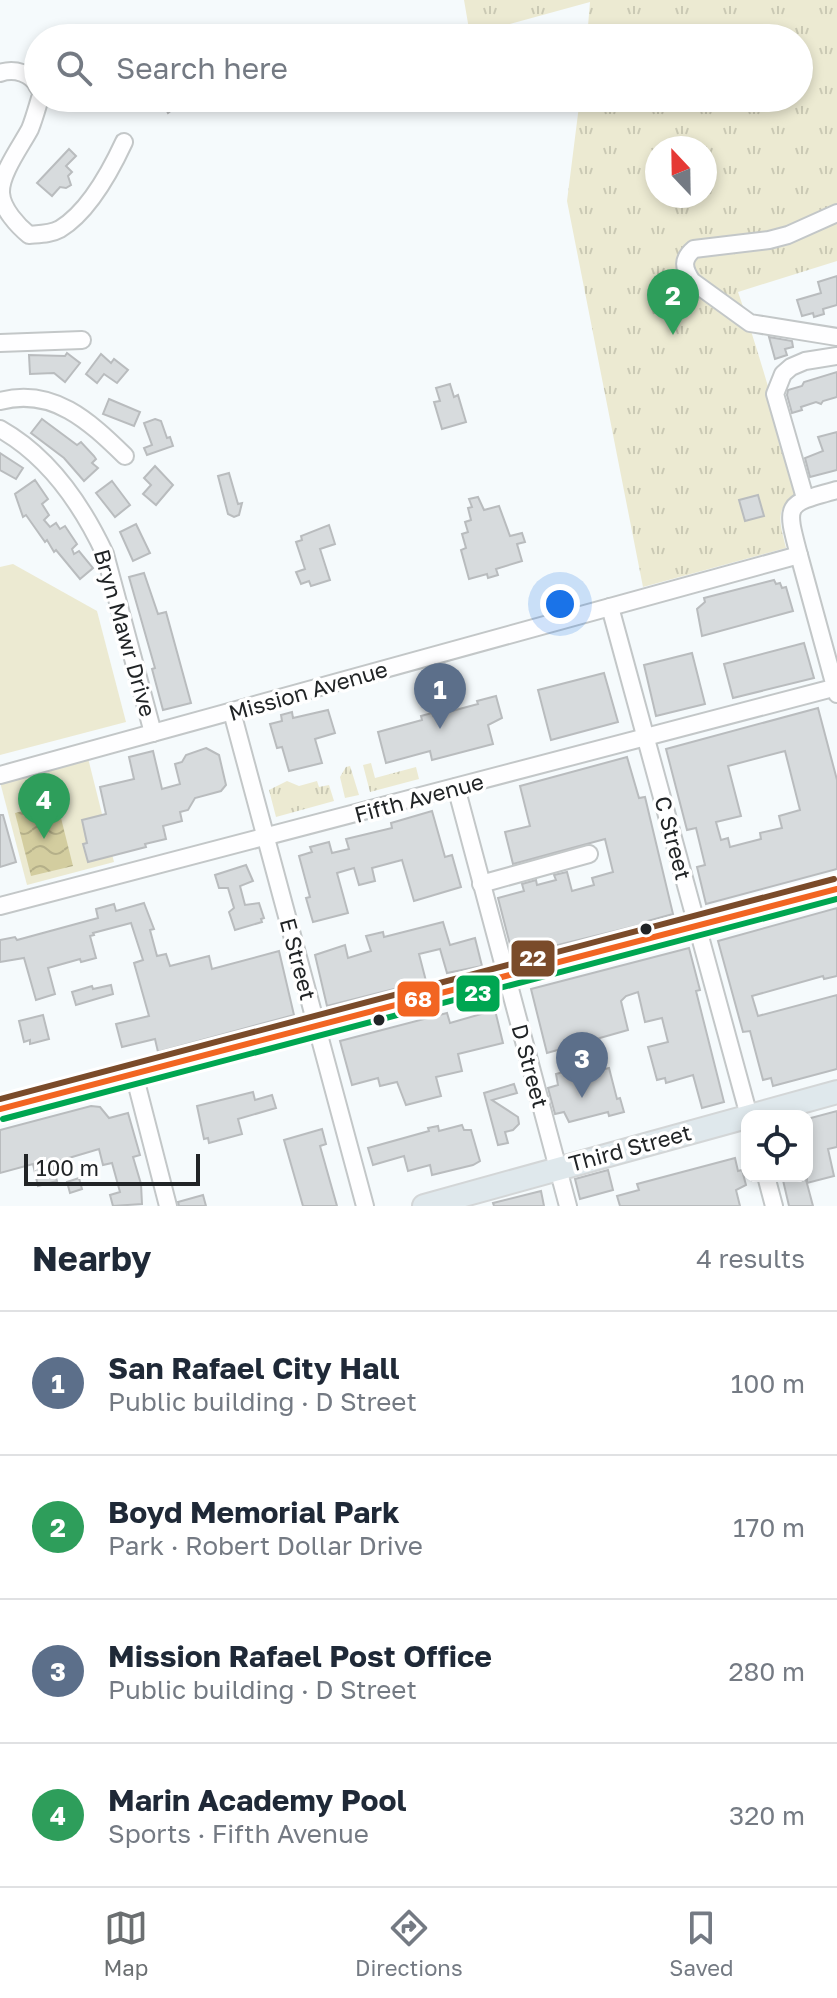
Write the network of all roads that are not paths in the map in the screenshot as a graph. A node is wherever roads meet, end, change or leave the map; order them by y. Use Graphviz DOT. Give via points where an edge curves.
graph roads {
  1 [pos="0,73"];
  2 [pos="24,74"];
  3 [pos="36,112"];
  4 [pos="124,142"];
  5 [pos="837,213"];
  6 [pos="837,337"];
  7 [pos="82,340"];
  8 [pos="0,343"];
  9 [pos="837,356"];
  10 [pos="0,401"];
  11 [pos="0,429"];
  12 [pos="125,456"];
  13 [pos="837,490"];
  14 [pos="805,498"];
  15 [pos="799,555"];
  16 [pos="610,607"];
  17 [pos="836,689"];
  18 [pos="232,712"];
  19 [pos="153,733"];
  20 [pos="645,736"];
  21 [pos="0,775"];
  22 [pos="456,787"];
  23 [pos="265,836"];
  24 [pos="589,854"];
  25 [pos="481,884"];
  26 [pos="837,889"];
  27 [pos="0,906"];
  28 [pos="697,927"];
  29 [pos="506,978"];
  30 [pos="316,1025"];
  31 [pos="134,1074"];
  32 [pos="837,1092"];
  33 [pos="0,1109"];
  34 [pos="747,1110"];
  35 [pos="771,1110"];
  36 [pos="741,1118"];
  37 [pos="557,1167"];
  38 [pos="768,1182"];
  39 [pos="168,1206"];
  40 [pos="365,1206"];
  41 [pos="424,1206"];
  42 [pos="568,1206"];
  43 [pos="774,1206"];
  1 -- 2 [label="street"];
  3 -- 4 [label="street" via="1,192 18,226 29,235 59,229 73,217 96,191"];
  5 -- 6 [label="street" via="769,240 694,249 684,263 692,281 750,323"];
  7 -- 8 [label="street"];
  9 -- 14 [label="street" via="791,367 775,394"];
  10 -- 12 [label="street" via="34,398 66,406"];
  11 -- 19 [label="street, Bryn Mawr Drive" via="20,440 64,486 94,531 105,554"];
  13 -- 14 [label="street"];
  14 -- 15 [label="street" via="789,515"];
  15 -- 16 [label="street, Mission Avenue"];
  15 -- 17 [label="street"];
  16 -- 18 [label="street, Mission Avenue"];
  16 -- 20 [label="street, C Street"];
  17 -- 20 [label="street, Fifth Avenue"];
  18 -- 19 [label="street, Mission Avenue"];
  18 -- 23 [label="street, E Street"];
  19 -- 21 [label="street, Mission Avenue"];
  20 -- 22 [label="street, Fifth Avenue"];
  20 -- 28 [label="street, C Street"];
  22 -- 23 [label="street, Fifth Avenue"];
  22 -- 25 [label="street, D Street"];
  23 -- 27 [label="street, Fifth Avenue"];
  23 -- 30 [label="street, E Street"];
  24 -- 25 [label="street"];
  25 -- 29 [label="street, D Street"];
  26 -- 28 [label="main road"];
  28 -- 29 [label="main road"];
  28 -- 34 [label="street, C Street"];
  29 -- 30 [label="main road"];
  29 -- 37 [label="street, D Street"];
  30 -- 31 [label="main road"];
  30 -- 40 [label="street, E Street"];
  31 -- 33 [label="main road"];
  31 -- 39 [label="street"];
  32 -- 35 [label="main road, Third Street"];
  36 -- 37 [label="main road, Third Street"];
  37 -- 41 [label="main road, Third Street"];
  37 -- 42 [label="street, D Street"];
  38 -- 43 [label="street"];
}
